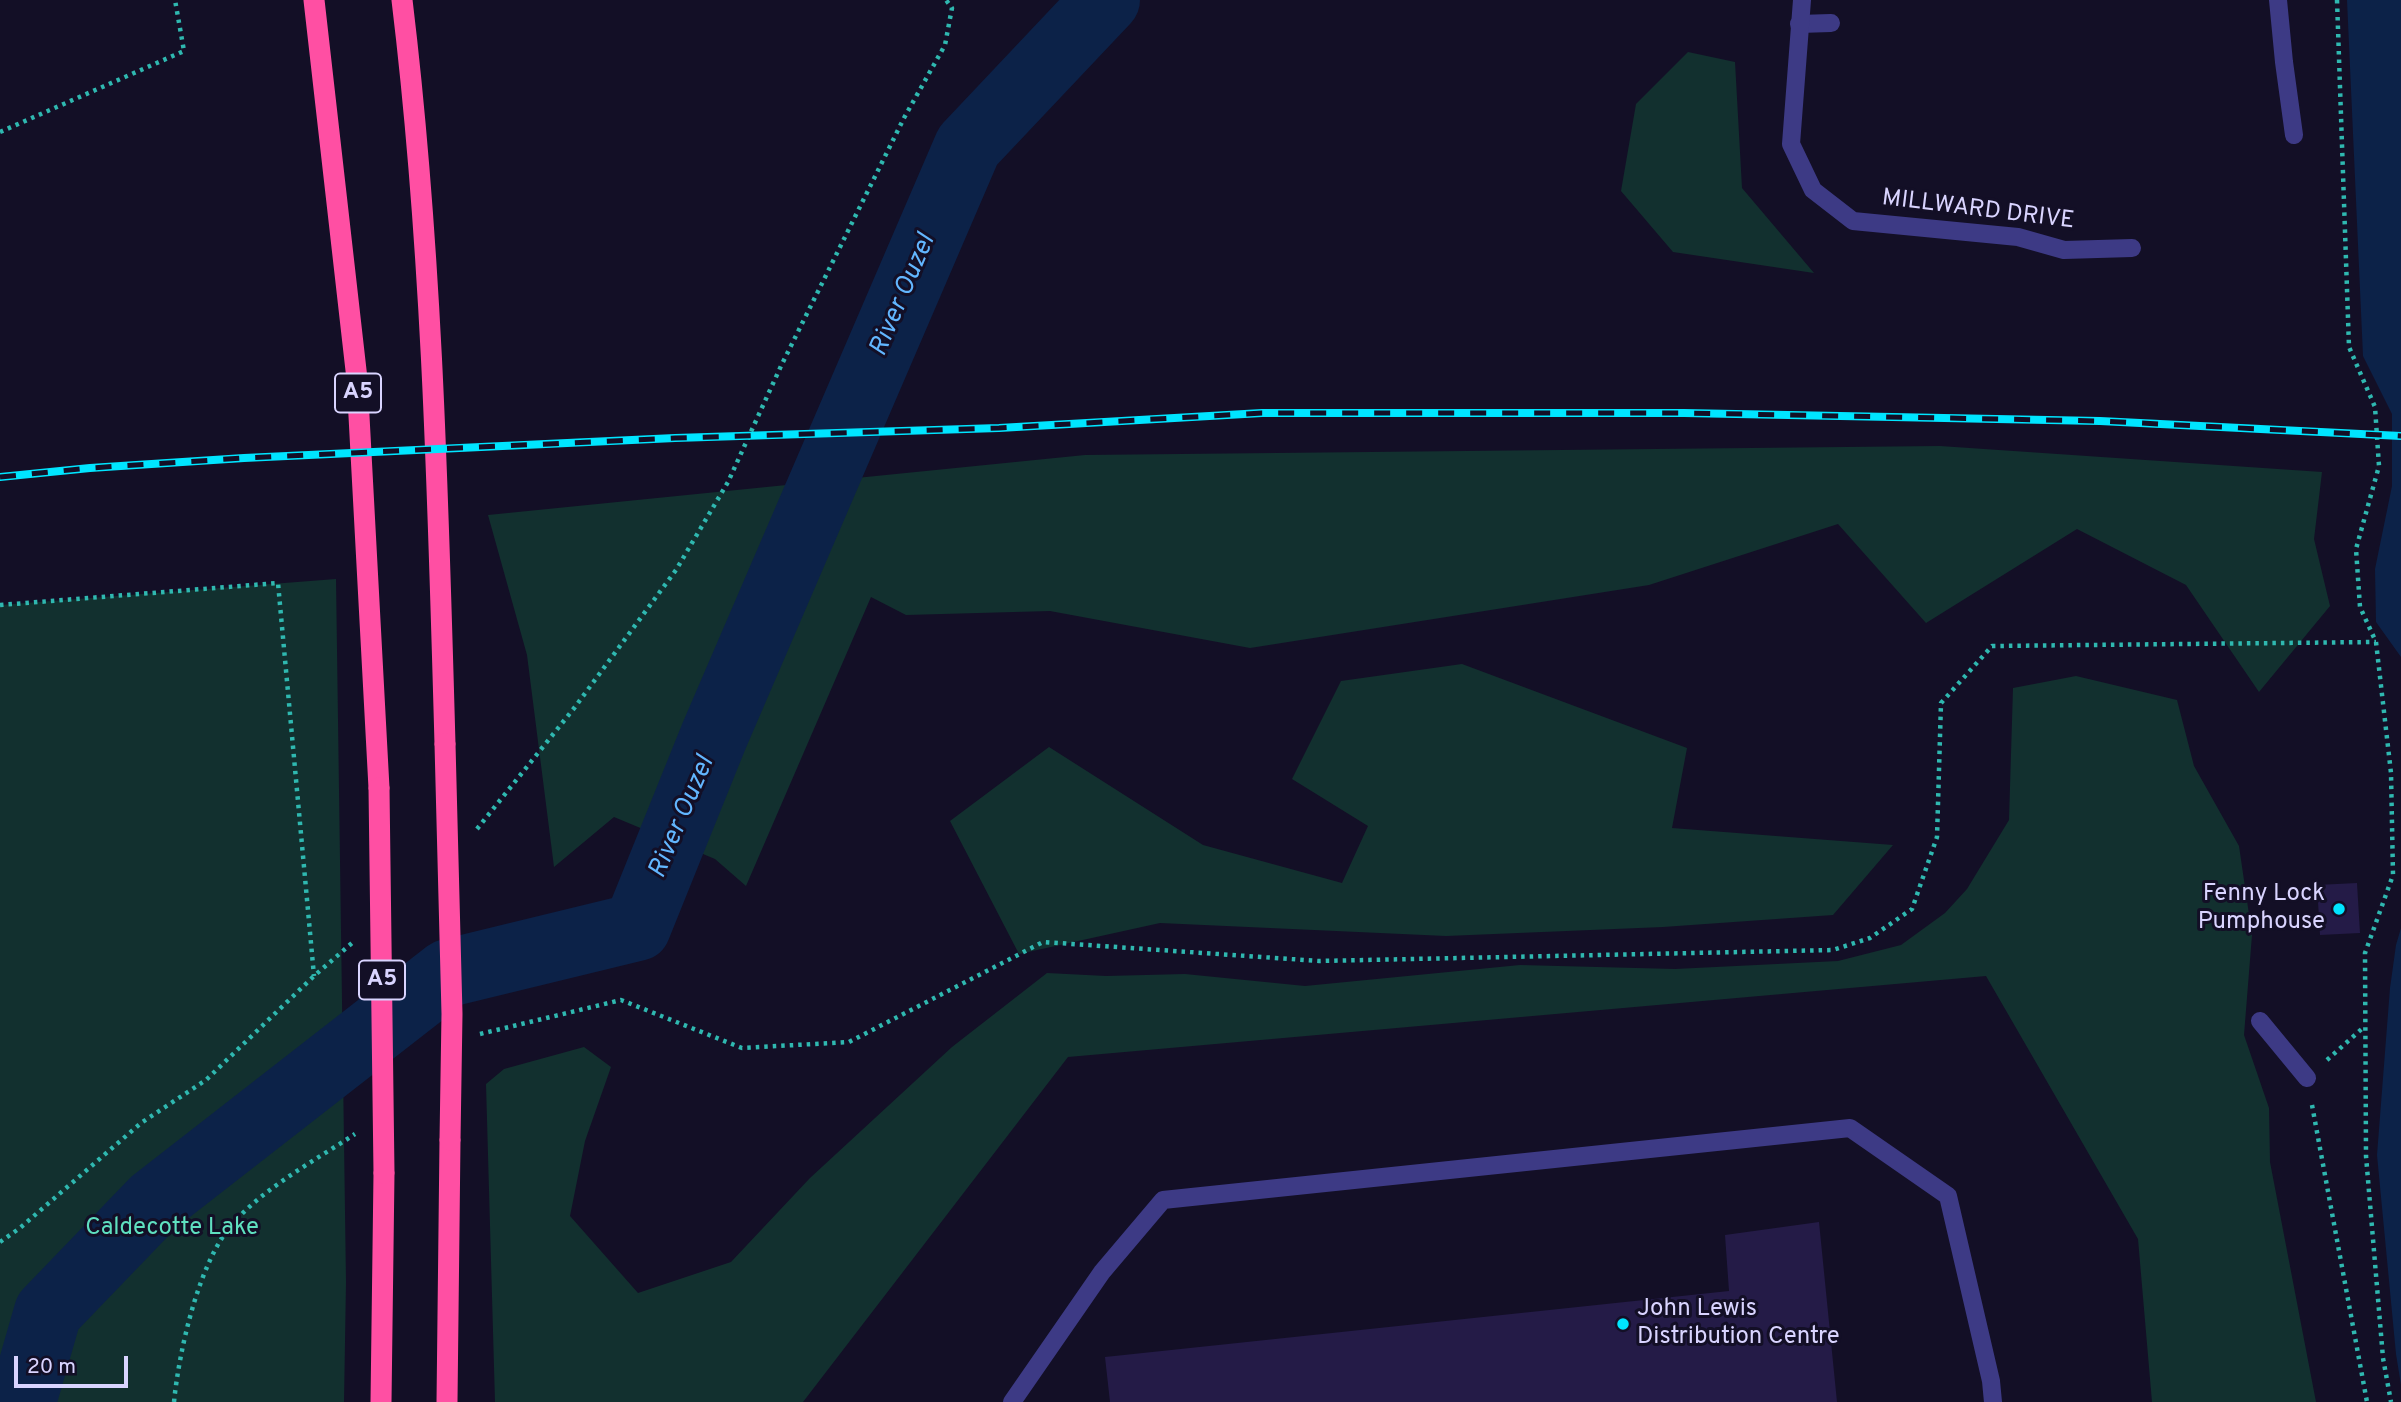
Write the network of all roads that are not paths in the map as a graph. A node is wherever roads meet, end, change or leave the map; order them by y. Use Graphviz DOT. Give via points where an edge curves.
graph roads {
  1 [pos="314,0"];
  2 [pos="402,0"];
  3 [pos="1802,0"];
  4 [pos="2278,0"];
  5 [pos="1831,23"];
  6 [pos="1799,24"];
  7 [pos="2294,135"];
  8 [pos="2132,248"];
  9 [pos="2260,1021"];
  10 [pos="2307,1078"];
  11 [pos="381,1402"];
  12 [pos="447,1402"];
  13 [pos="1012,1402"];
  14 [pos="1993,1402"];
  1 -- 11 [label="highway, A5, bridge" via="357,379 379,788 384,1172"];
  2 -- 12 [label="highway, bridge" via="413,89 434,391 452,1014"];
  3 -- 6 [label="street, MILLWARD DRIVE"];
  4 -- 7 [label="street"];
  5 -- 6 [label="street"];
  6 -- 8 [label="street, MILLWARD DRIVE" via="1791,144 1813,190 1853,221 2018,237 2064,250"];
  9 -- 10 [label="street"];
  13 -- 14 [label="street" via="1102,1272 1163,1200 1850,1128 1948,1196"];
}
